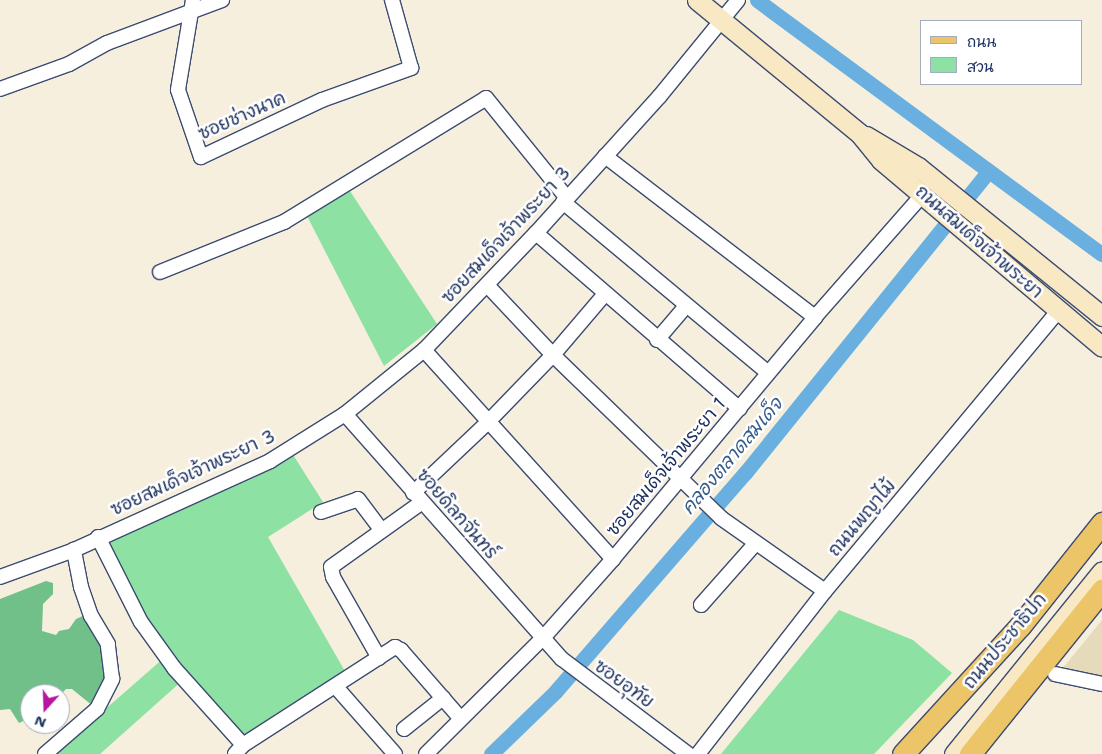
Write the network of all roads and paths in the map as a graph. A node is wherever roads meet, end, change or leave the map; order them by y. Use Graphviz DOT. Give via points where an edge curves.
graph roads {
  1 [pos="222,0"];
  2 [pos="392,0"];
  3 [pos="697,0"];
  4 [pos="738,0"];
  5 [pos="193,5"];
  6 [pos="720,19"];
  7 [pos="0,89"];
  8 [pos="860,134"];
  9 [pos="605,156"];
  10 [pos="923,194"];
  11 [pos="565,200"];
  12 [pos="952,207"];
  13 [pos="976,228"];
  14 [pos="536,233"];
  15 [pos="160,272"];
  16 [pos="486,285"];
  17 [pos="1073,292"];
  18 [pos="605,294"];
  19 [pos="686,306"];
  20 [pos="1059,310"];
  21 [pos="1102,316"];
  22 [pos="815,317"];
  23 [pos="657,340"];
  24 [pos="1102,347"];
  25 [pos="424,350"];
  26 [pos="553,355"];
  27 [pos="768,373"];
  28 [pos="740,409"];
  29 [pos="345,414"];
  30 [pos="488,422"];
  31 [pos="680,480"];
  32 [pos="417,497"];
  33 [pos="321,512"];
  34 [pos="1102,523"];
  35 [pos="380,530"];
  36 [pos="98,537"];
  37 [pos="755,544"];
  38 [pos="74,550"];
  39 [pos="613,559"];
  40 [pos="1102,571"];
  41 [pos="0,577"];
  42 [pos="1102,590"];
  43 [pos="825,591"];
  44 [pos="701,605"];
  45 [pos="542,639"];
  46 [pos="379,658"];
  47 [pos="1055,674"];
  48 [pos="1102,684"];
  49 [pos="336,687"];
  50 [pos="443,698"];
  51 [pos="461,718"];
  52 [pos="404,729"];
  53 [pos="239,750"];
  54 [pos="45,754"];
  55 [pos="395,754"];
  56 [pos="426,754"];
  57 [pos="688,754"];
  58 [pos="698,754"];
  59 [pos="903,754"];
  60 [pos="954,754"];
  61 [pos="970,754"];
  1 -- 5 [label="street"];
  2 -- 5 [label="street, ซอยช่างนาค" via="411,68 322,100 201,157 178,90 183,45"];
  3 -- 6 [label="main road, ถนนสมเด็จเจ้าพระยา"];
  4 -- 6 [label="street, ซอยสมเด็จเจ้าพระยา 3"];
  5 -- 7 [label="street" via="107,43 69,64"];
  6 -- 8 [label="main road, ถนนสมเด็จเจ้าพระยา"];
  6 -- 9 [label="street, ซอยสมเด็จเจ้าพระยา 3" via="659,97"];
  8 -- 10 [label="main road, ถนนสมเด็จเจ้าพระยา" via="881,160"];
  8 -- 12 [label="main road, ถนนสมเด็จเจ้าพระยา" via="918,167"];
  9 -- 11 [label="street, ซอยสมเด็จเจ้าพระยา 3"];
  9 -- 22 [label="street"];
  10 -- 12 [label="main road, ถนนสมเด็จเจ้าพระยา"];
  10 -- 22 [label="street, ซอยสมเด็จเจ้าพระยา 1"];
  11 -- 14 [label="street, ซอยสมเด็จเจ้าพระยา 3"];
  11 -- 15 [label="street" via="486,98 284,222"];
  11 -- 19 [label="street"];
  12 -- 13 [label="main road, ถนนสมเด็จเจ้าพระยา"];
  13 -- 17 [label="main road, ถนนสมเด็จเจ้าพระยา"];
  13 -- 20 [label="main road, ถนนสมเด็จเจ้าพระยา"];
  14 -- 16 [label="street, ซอยสมเด็จเจ้าพระยา 3"];
  14 -- 18 [label="street"];
  16 -- 25 [label="street, ซอยสมเด็จเจ้าพระยา 3"];
  16 -- 26 [label="street"];
  17 -- 20 [label="main road"];
  17 -- 21 [label="main road, ถนนสมเด็จเจ้าพระยา"];
  18 -- 23 [label="street"];
  18 -- 26 [label="street"];
  19 -- 23 [label="street"];
  19 -- 27 [label="street"];
  20 -- 24 [label="main road, ถนนสมเด็จเจ้าพระยา"];
  20 -- 43 [label="street, ถนนพญาไม้"];
  22 -- 27 [label="street, ซอยสมเด็จเจ้าพระยา 1"];
  23 -- 28 [label="street"];
  25 -- 29 [label="street, ซอยสมเด็จเจ้าพระยา 3"];
  25 -- 30 [label="street"];
  26 -- 30 [label="street"];
  26 -- 31 [label="street"];
  27 -- 28 [label="street, ซอยสมเด็จเจ้าพระยา 1"];
  28 -- 31 [label="street, ซอยสมเด็จเจ้าพระยา 1"];
  29 -- 32 [label="street, ซอยดิลกจันทร์"];
  29 -- 36 [label="street, ซอยสมเด็จเจ้าพระยา 3" via="270,461"];
  30 -- 32 [label="street"];
  30 -- 39 [label="street"];
  31 -- 37 [label="street"];
  31 -- 39 [label="street, ซอยสมเด็จเจ้าพระยา 1"];
  32 -- 35 [label="street"];
  32 -- 45 [label="street, ซอยดิลกจันทร์"];
  33 -- 35 [label="street" via="358,499"];
  34 -- 59 [label="main road, ถนนประชาธิปก" via="1020,626"];
  35 -- 46 [label="street" via="331,567 333,577"];
  36 -- 38 [label="street, ซอยสมเด็จเจ้าพระยา 3"];
  36 -- 53 [label="street" via="141,622"];
  37 -- 43 [label="street"];
  37 -- 44 [label="street"];
  38 -- 41 [label="street, ซอยสมเด็จเจ้าพระยา 3"];
  38 -- 54 [label="street" via="91,616 108,644 112,679 98,709"];
  39 -- 45 [label="street, ซอยสมเด็จเจ้าพระยา 1"];
  40 -- 60 [label="main road, ถนนประชาธิปก"];
  42 -- 61 [label="main road"];
  43 -- 58 [label="street, ถนนพญาไม้"];
  45 -- 51 [label="street, ซอยสมเด็จเจ้าพระยา 1"];
  45 -- 57 [label="street, ซอยอุทัย" via="583,678"];
  46 -- 49 [label="street"];
  46 -- 50 [label="street" via="399,647"];
  47 -- 48 [label="street"];
  49 -- 53 [label="street"];
  49 -- 55 [label="street"];
  50 -- 51 [label="street"];
  50 -- 52 [label="street"];
  51 -- 56 [label="street, ซอยสมเด็จเจ้าพระยา 1"];
}
